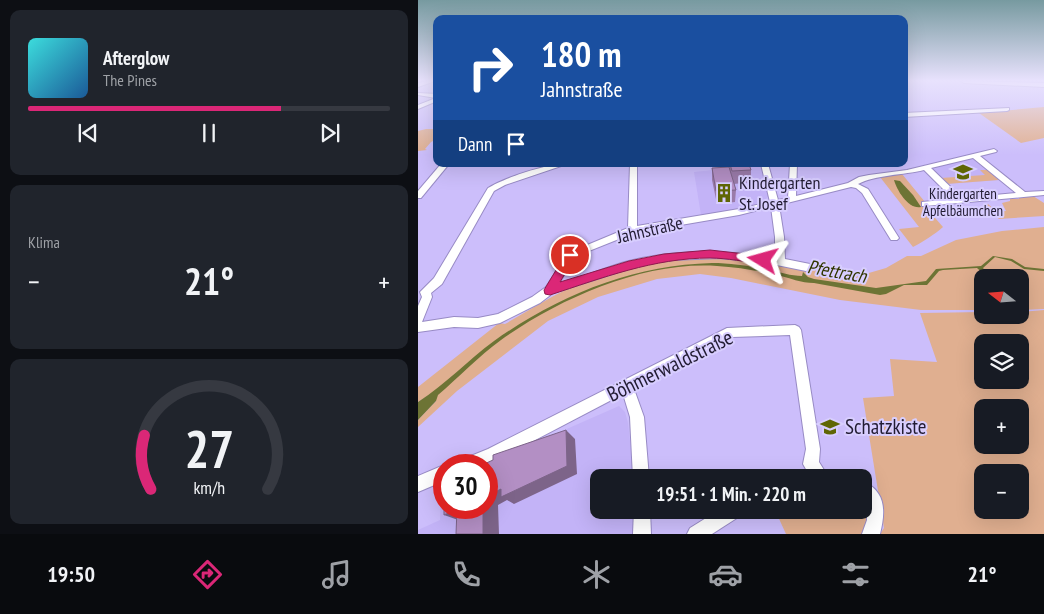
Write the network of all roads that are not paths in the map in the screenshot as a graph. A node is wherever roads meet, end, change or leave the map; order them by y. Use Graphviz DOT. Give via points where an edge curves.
graph roads {
  1 [pos="1007,109"];
  2 [pos="908,115"];
  3 [pos="994,152"];
  4 [pos="975,156"];
  5 [pos="442,167"];
  6 [pos="553,167"];
  7 [pos="633,167"];
  8 [pos="765,167"];
  9 [pos="793,167"];
  10 [pos="926,168"];
  11 [pos="851,185"];
  12 [pos="1044,193"];
  13 [pos="1023,195"];
  14 [pos="418,196"];
  15 [pos="792,199"];
  16 [pos="959,200"];
  17 [pos="776,204"];
  18 [pos="925,204"];
  19 [pos="632,230"];
  20 [pos="894,238"];
  21 [pos="780,263"];
  22 [pos="806,266"];
  23 [pos="550,290"];
  24 [pos="421,291"];
  25 [pos="418,319"];
  26 [pos="418,326"];
  27 [pos="627,387"];
  28 [pos="494,454"];
  29 [pos="640,469"];
  30 [pos="815,469"];
  31 [pos="433,478"];
  32 [pos="418,484"];
  33 [pos="872,497"];
  34 [pos="642,519"];
  35 [pos="720,519"];
  36 [pos="642,534"];
  37 [pos="696,534"];
  38 [pos="872,534"];
  1 -- 2 [label="street"];
  3 -- 4 [label="street, Jahnstraße"];
  4 -- 10 [label="street, Jahnstraße"];
  4 -- 13 [label="street"];
  5 -- 14 [label="street"];
  6 -- 24 [label="street" via="502,183 491,190 438,281"];
  7 -- 19 [label="street"];
  8 -- 17 [label="street"];
  9 -- 15 [label="street"];
  10 -- 11 [label="street, Jahnstraße" via="880,175 854,181"];
  10 -- 16 [label="street"];
  11 -- 15 [label="street, Jahnstraße"];
  11 -- 20 [label="street" via="865,191"];
  12 -- 13 [label="street"];
  13 -- 16 [label="street"];
  15 -- 17 [label="street, Jahnstraße"];
  16 -- 18 [label="street"];
  17 -- 19 [label="street, Jahnstraße"];
  17 -- 21 [label="street" via="782,244"];
  19 -- 23 [label="street, Jahnstraße" via="570,255"];
  21 -- 22 [label="street"];
  21 -- 23 [label="street" via="710,254 664,258 629,265"];
  23 -- 26 [label="street, Jahnstraße" via="500,318 478,323"];
  24 -- 25 [label="street" via="427,297"];
  27 -- 28 [label="street, Böhmerwaldstraße"];
  27 -- 29 [label="street" via="637,418"];
  27 -- 30 [label="street, Böhmerwaldstraße" via="731,332 795,330 812,449 811,464"];
  31 -- 32 [label="street"];
  33 -- 38 [label="street" via="875,500"];
  34 -- 36 [label="street"];
  35 -- 37 [label="street"];
}
